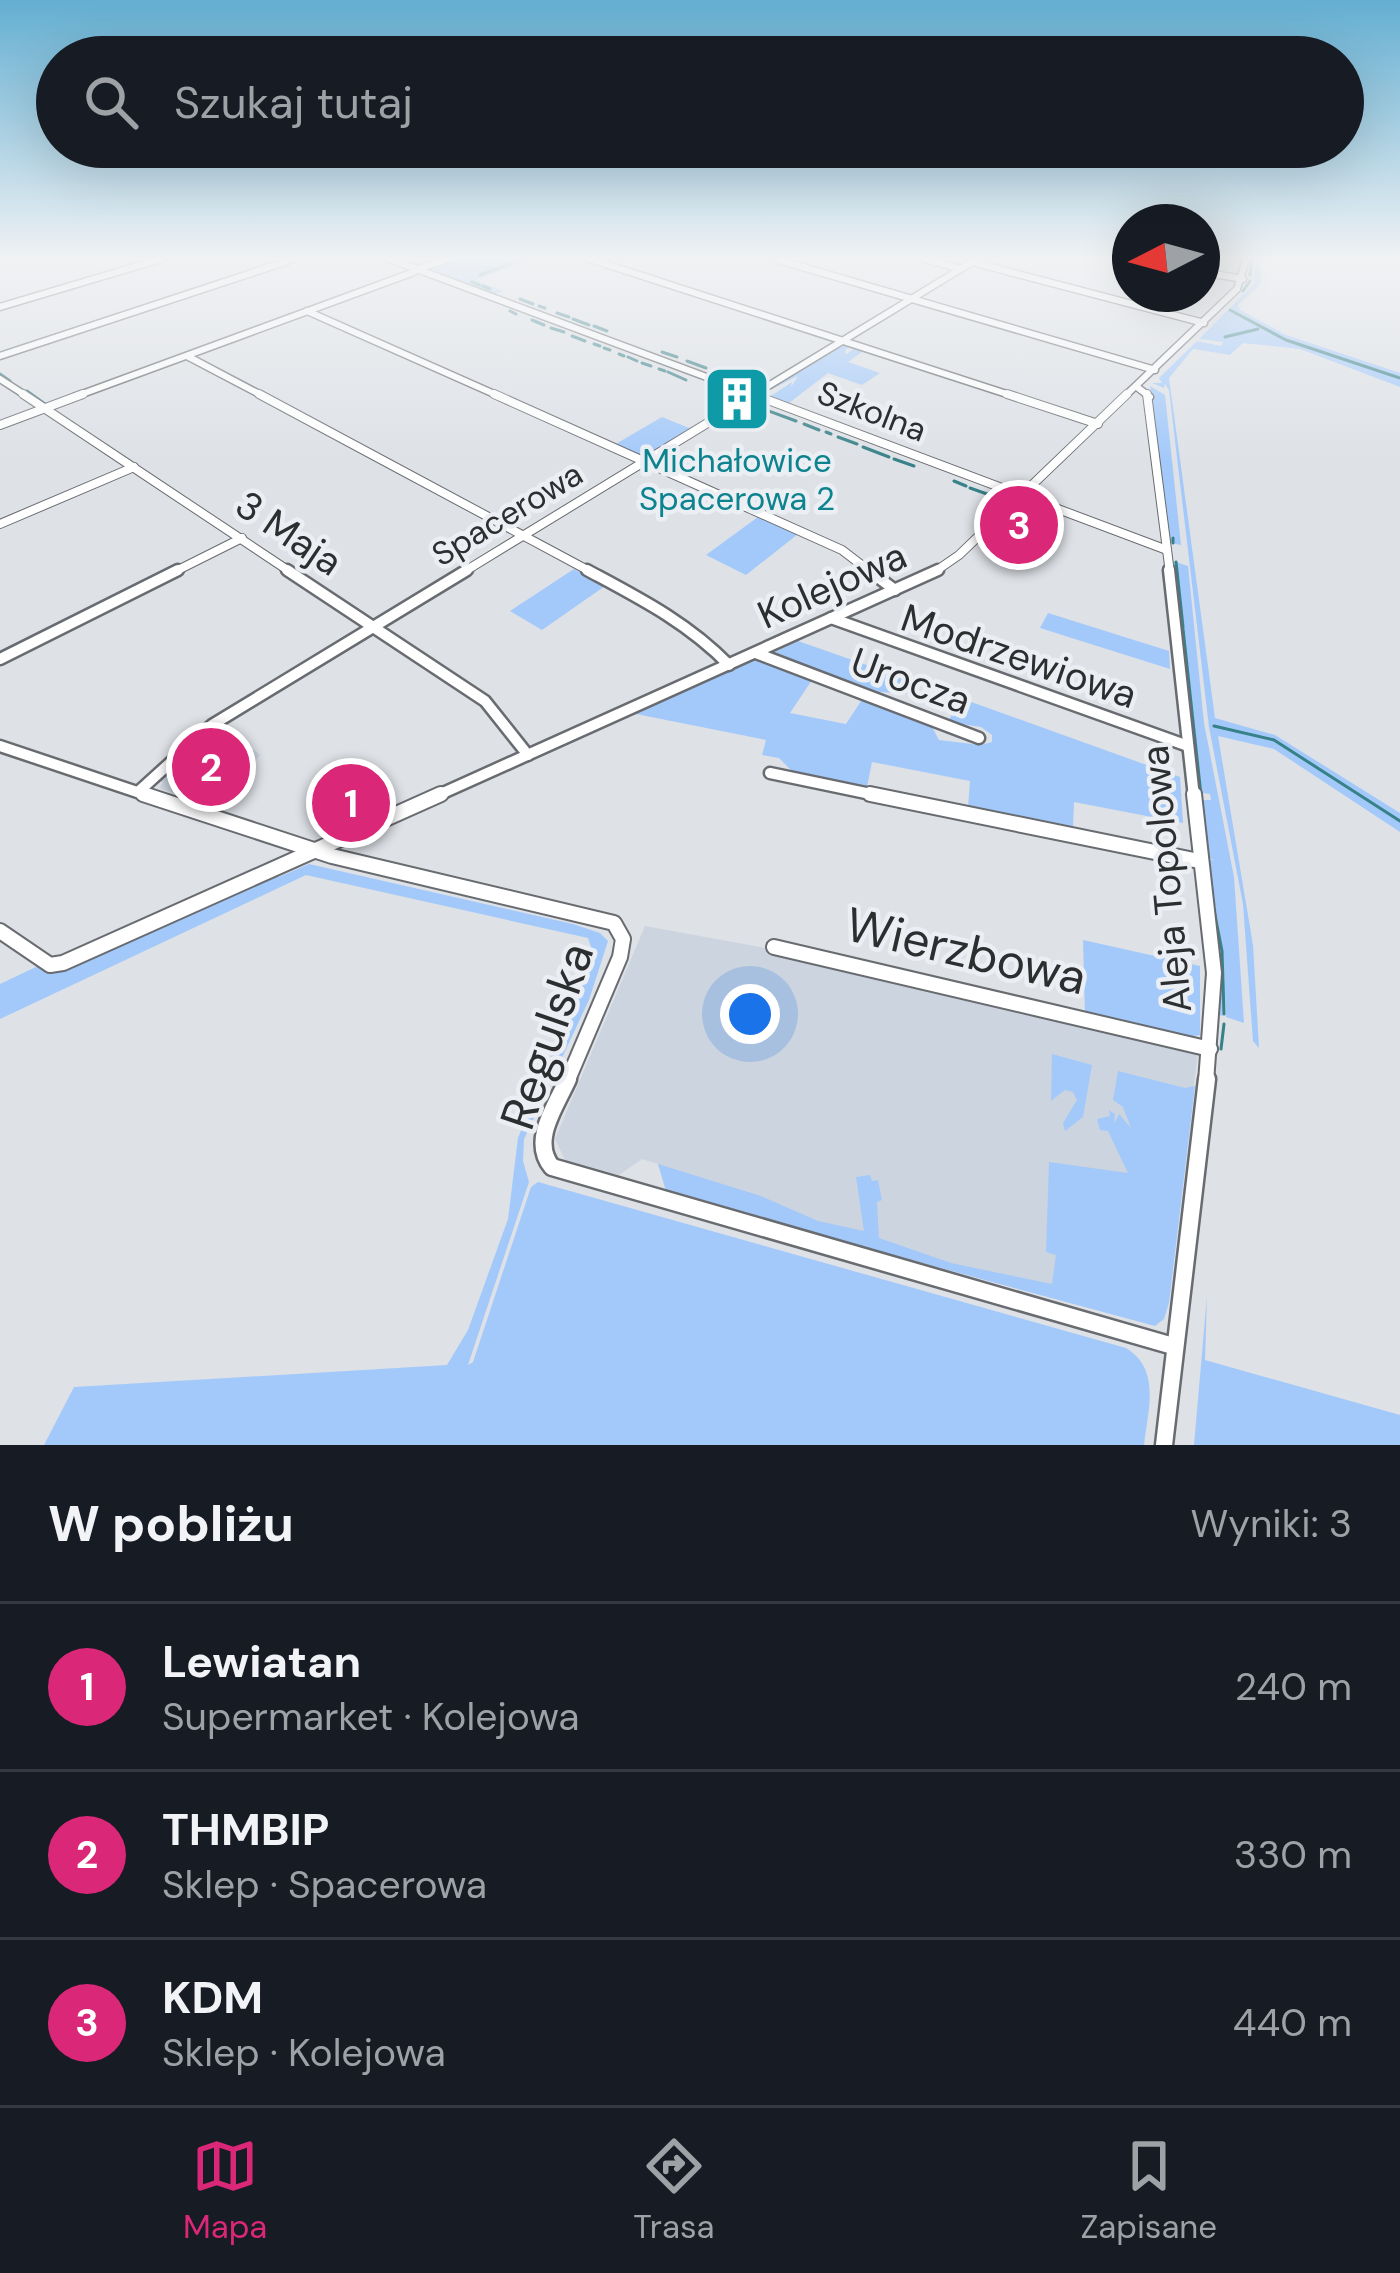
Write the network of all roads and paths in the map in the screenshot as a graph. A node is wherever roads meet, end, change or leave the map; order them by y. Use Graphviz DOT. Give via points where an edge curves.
graph roads {
  1 [pos="90,326"];
  2 [pos="266,326"];
  3 [pos="342,326"];
  4 [pos="569,326"];
  5 [pos="799,326"];
  6 [pos="868,326"];
  7 [pos="1007,326"];
  8 [pos="1200,326"];
  9 [pos="844,341"];
  10 [pos="0,356"];
  11 [pos="187,356"];
  12 [pos="1155,370"];
  13 [pos="0,379"];
  14 [pos="1137,387"];
  15 [pos="754,396"];
  16 [pos="45,408"];
  17 [pos="1097,424"];
  18 [pos="0,425"];
  19 [pos="645,462"];
  20 [pos="134,467"];
  21 [pos="1022,496"];
  22 [pos="0,524"];
  23 [pos="524,536"];
  24 [pos="242,538"];
  25 [pos="1167,550"];
  26 [pos="895,590"];
  27 [pos="832,619"];
  28 [pos="374,626"];
  29 [pos="756,652"];
  30 [pos="0,658"];
  31 [pos="729,665"];
  32 [pos="979,738"];
  33 [pos="0,746"];
  34 [pos="1188,746"];
  35 [pos="528,755"];
  36 [pos="770,773"];
  37 [pos="138,792"];
  38 [pos="346,837"];
  39 [pos="315,851"];
  40 [pos="344,859"];
  41 [pos="1199,861"];
  42 [pos="0,932"];
  43 [pos="774,947"];
  44 [pos="1210,1049"];
  45 [pos="1173,1346"];
  46 [pos="1164,1445"];
  1 -- 10 [label="street"];
  2 -- 11 [label="street"];
  3 -- 19 [label="street"];
  4 -- 15 [label="street, Szkolna"];
  5 -- 9 [label="street"];
  6 -- 9 [label="street, Spacerowa"];
  7 -- 12 [label="street"];
  8 -- 12 [label="street, Kolejowa"];
  9 -- 15 [label="street, Spacerowa"];
  9 -- 17 [label="street"];
  11 -- 16 [label="street"];
  11 -- 23 [label="street"];
  12 -- 14 [label="street, Kolejowa"];
  13 -- 16 [label="street, 3 Maja"];
  14 -- 17 [label="street, Kolejowa"];
  14 -- 25 [label="street, Aleja Topolowa" via="1150,398"];
  15 -- 19 [label="street, Spacerowa"];
  15 -- 21 [label="street, Szkolna"];
  16 -- 18 [label="street"];
  16 -- 20 [label="street, 3 Maja"];
  17 -- 21 [label="street, Kolejowa"];
  19 -- 23 [label="street, Spacerowa"];
  19 -- 26 [label="street" via="847,552"];
  20 -- 22 [label="street"];
  20 -- 24 [label="street, 3 Maja"];
  21 -- 25 [label="street, Szkolna"];
  21 -- 26 [label="street, Kolejowa" via="949,564"];
  23 -- 28 [label="street, Spacerowa"];
  23 -- 31 [label="street" via="685,623"];
  24 -- 28 [label="street, 3 Maja"];
  24 -- 30 [label="street"];
  25 -- 34 [label="street, Aleja Topolowa"];
  26 -- 27 [label="street, Kolejowa"];
  27 -- 29 [label="street, Kolejowa"];
  27 -- 34 [label="street, Modrzewiowa"];
  28 -- 35 [label="street, 3 Maja" via="489,704"];
  28 -- 37 [label="street, Spacerowa" via="201,732"];
  29 -- 31 [label="street, Kolejowa"];
  29 -- 32 [label="street, Urocza"];
  31 -- 35 [label="street, Kolejowa"];
  33 -- 37 [label="street, Regulska"];
  34 -- 41 [label="street, Aleja Topolowa"];
  35 -- 38 [label="street, Kolejowa"];
  36 -- 41 [label="street"];
  37 -- 39 [label="street, Regulska"];
  38 -- 39 [label="street, Kolejowa"];
  38 -- 40 [label="street"];
  39 -- 40 [label="street, Regulska"];
  39 -- 42 [label="street, Kolejowa" via="56,966"];
  40 -- 45 [label="street, Regulska" via="618,927 620,956 542,1137 552,1167"];
  41 -- 44 [label="street, Aleja Topolowa" via="1214,973"];
  43 -- 44 [label="street, Wierzbowa"];
  44 -- 45 [label="street, Aleja Topolowa"];
  45 -- 46 [label="street, Aleja Topolowa"];
}
